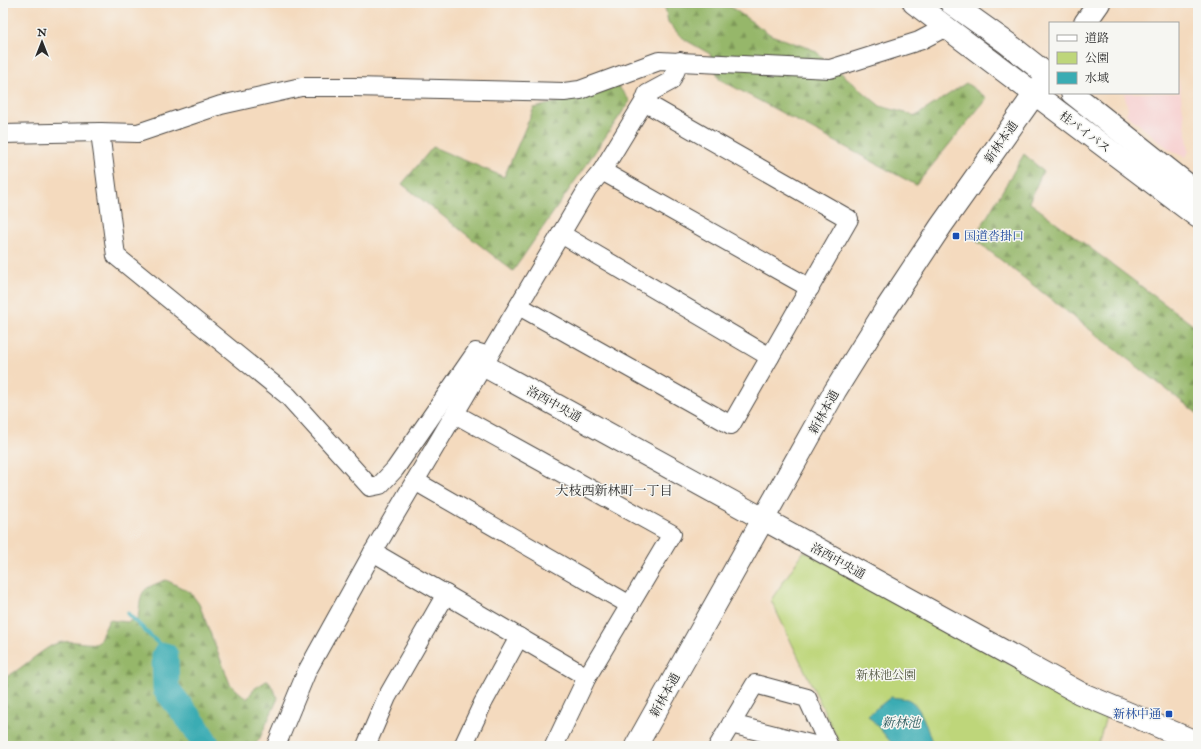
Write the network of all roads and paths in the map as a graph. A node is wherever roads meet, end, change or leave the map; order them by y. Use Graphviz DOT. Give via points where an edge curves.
graph roads {
  1 [pos="951,3"];
  2 [pos="918,4"];
  3 [pos="1098,4"];
  4 [pos="1086,22"];
  5 [pos="946,28"];
  6 [pos="680,61"];
  7 [pos="1049,75"];
  8 [pos="1034,93"];
  9 [pos="1073,94"];
  10 [pos="644,102"];
  11 [pos="100,132"];
  12 [pos="3,134"];
  13 [pos="602,171"];
  14 [pos="1198,194"];
  15 [pos="1198,217"];
  16 [pos="561,234"];
  17 [pos="810,288"];
  18 [pos="519,306"];
  19 [pos="770,357"];
  20 [pos="486,361"];
  21 [pos="455,414"];
  22 [pos="415,481"];
  23 [pos="764,520"];
  24 [pos="374,552"];
  25 [pos="446,594"];
  26 [pos="630,605"];
  27 [pos="519,637"];
  28 [pos="587,677"];
  29 [pos="731,724"];
  30 [pos="1198,743"];
  31 [pos="276,746"];
  32 [pos="366,746"];
  33 [pos="463,746"];
  34 [pos="554,746"];
  35 [pos="636,746"];
  36 [pos="718,746"];
  37 [pos="818,746"];
  38 [pos="829,746"];
  1 -- 7 [label="main road"];
  2 -- 5 [label="main road, 桂バイパス"];
  3 -- 4 [label="main road"];
  5 -- 6 [label="street" via="919,41 830,69"];
  5 -- 8 [label="main road, 桂バイパス"];
  6 -- 10 [label="street" via="671,81 646,94"];
  6 -- 11 [label="street" via="658,61 580,90 564,92 301,87 221,104 138,133"];
  7 -- 8 [label="main road, 新林本通"];
  8 -- 15 [label="main road, 桂バイパス"];
  8 -- 23 [label="main road, 新林本通" via="882,315 835,391"];
  9 -- 14 [label="main road, 桂バイパス"];
  10 -- 13 [label="street"];
  10 -- 17 [label="street" via="850,219"];
  11 -- 12 [label="street"];
  11 -- 20 [label="street" via="116,256 288,396 370,487 380,485 395,469 476,352"];
  13 -- 16 [label="street" via="588,188"];
  13 -- 17 [label="street"];
  16 -- 18 [label="street"];
  16 -- 19 [label="street"];
  17 -- 19 [label="street"];
  18 -- 19 [label="street" via="731,425"];
  18 -- 20 [label="street"];
  20 -- 21 [label="street"];
  20 -- 23 [label="main road, 洛西中央通"];
  21 -- 22 [label="street"];
  21 -- 26 [label="street" via="672,534"];
  22 -- 24 [label="street"];
  22 -- 26 [label="street"];
  23 -- 30 [label="main road, 洛西中央通" via="1080,693"];
  23 -- 35 [label="main road, 新林本通"];
  24 -- 25 [label="street"];
  24 -- 31 [label="street" via="307,671"];
  25 -- 27 [label="street"];
  25 -- 32 [label="street" via="387,697"];
  26 -- 28 [label="street"];
  27 -- 28 [label="street"];
  27 -- 33 [label="street"];
  28 -- 34 [label="street"];
  29 -- 36 [label="street"];
  29 -- 37 [label="street"];
  29 -- 38 [label="street" via="755,684 807,698"];
}
